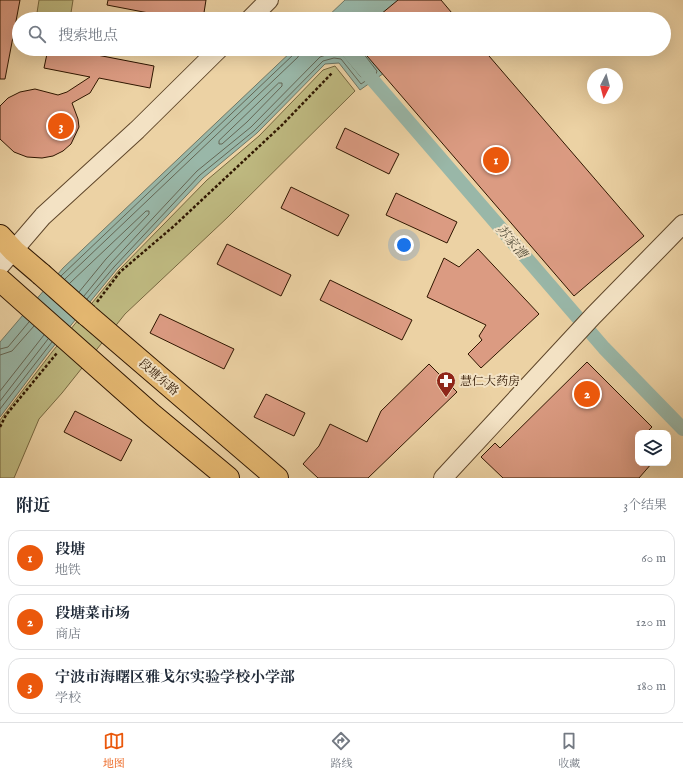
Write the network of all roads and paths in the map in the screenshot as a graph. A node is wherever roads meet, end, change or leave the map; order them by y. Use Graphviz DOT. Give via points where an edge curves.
graph roads {
  1 [pos="269,0"];
  2 [pos="257,12"];
  3 [pos="212,56"];
  4 [pos="332,73"];
  5 [pos="683,224"];
  6 [pos="5,251"];
  7 [pos="0,280"];
  8 [pos="90,311"];
  9 [pos="63,344"];
  10 [pos="0,427"];
  11 [pos="228,478"];
  12 [pos="277,478"];
  13 [pos="443,478"];
  1 -- 2 [label="street"];
  3 -- 6 [label="street" via="137,130"];
  4 -- 8 [label="path" via="282,125 174,226 120,272"];
  5 -- 13 [label="street" via="593,316"];
  6 -- 8 [label="main road, 段塘东路, bridge"];
  7 -- 9 [label="main road"];
  8 -- 12 [label="main road, 段塘东路"];
  9 -- 10 [label="path" via="6,415"];
  9 -- 11 [label="main road"];
}
